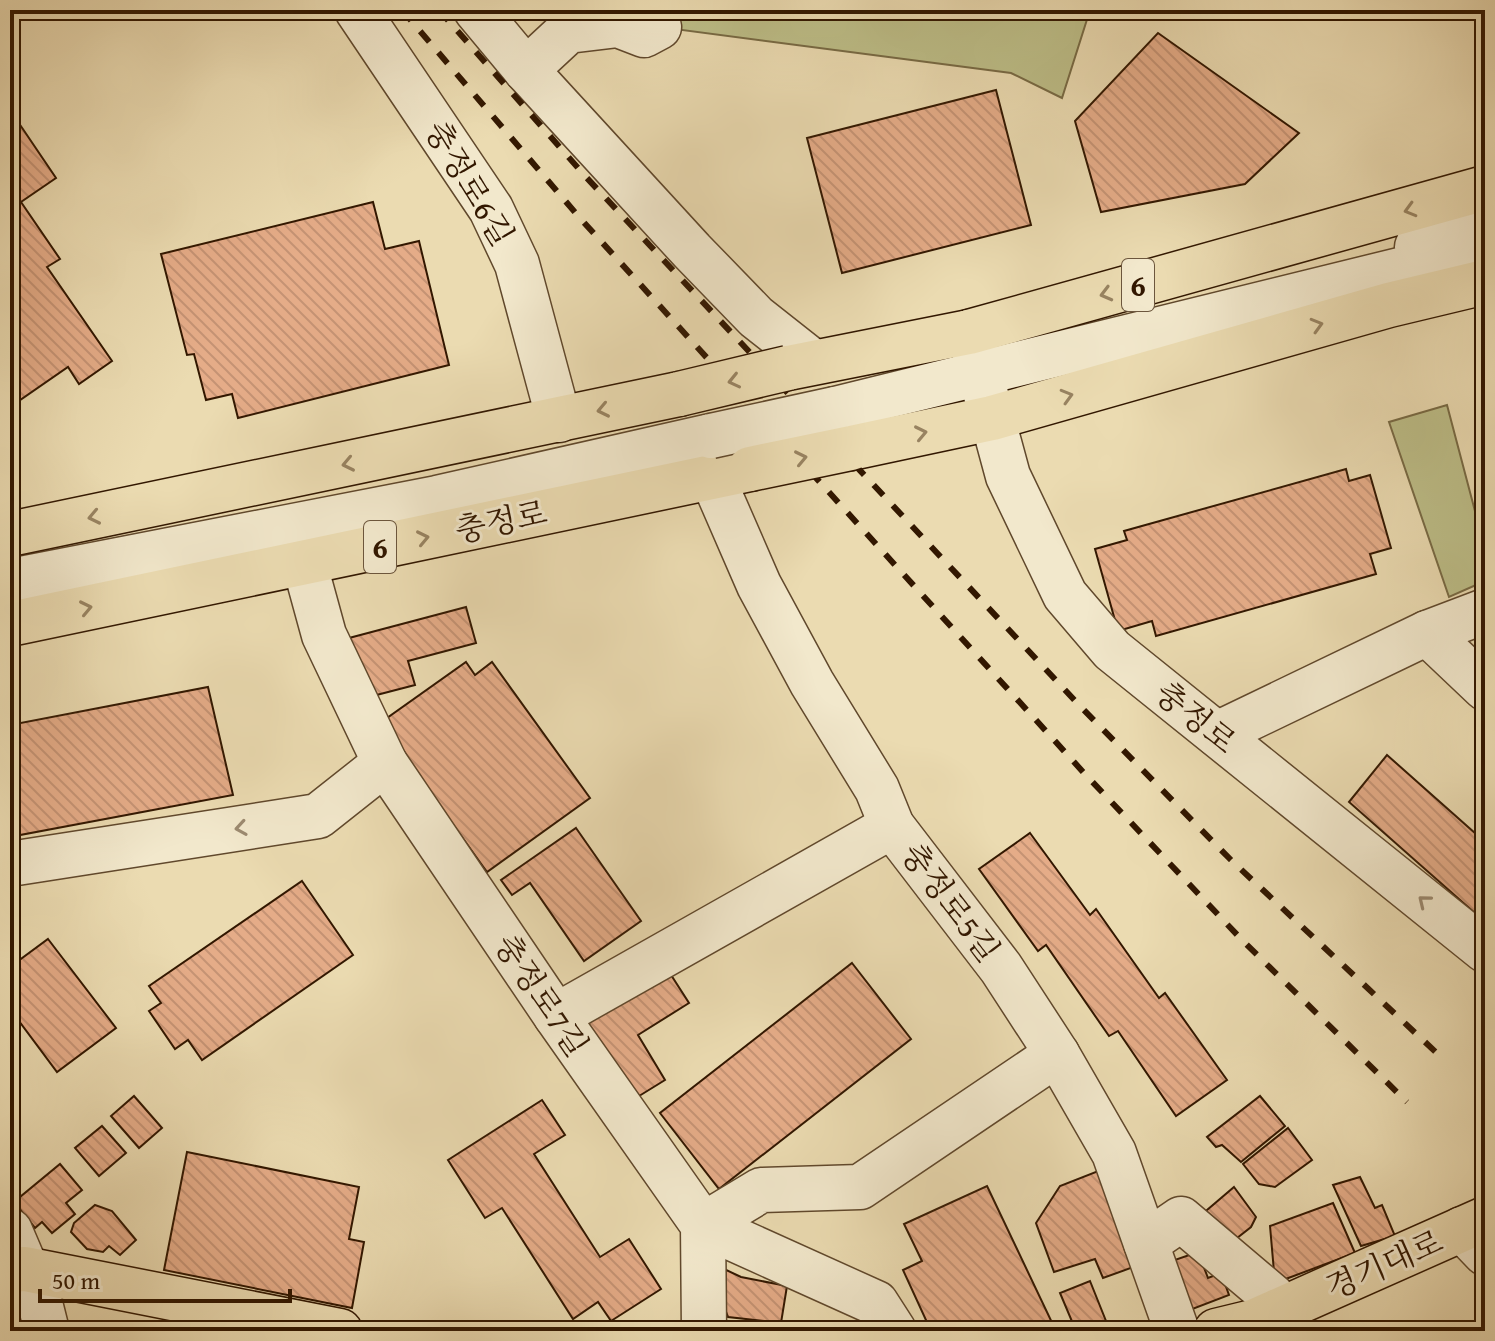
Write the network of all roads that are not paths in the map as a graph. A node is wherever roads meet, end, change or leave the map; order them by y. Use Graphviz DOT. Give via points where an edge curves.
graph roads {
  1 [pos="357,10"];
  2 [pos="476,10"];
  3 [pos="659,27"];
  4 [pos="526,70"];
  5 [pos="1485,188"];
  6 [pos="1485,214"];
  7 [pos="1485,230"];
  8 [pos="1485,249"];
  9 [pos="1485,282"];
  10 [pos="969,332"];
  11 [pos="801,365"];
  12 [pos="980,374"];
  13 [pos="992,418"];
  14 [pos="559,420"];
  15 [pos="843,428"];
  16 [pos="725,461"];
  17 [pos="10,534"];
  18 [pos="304,562"];
  19 [pos="10,581"];
  20 [pos="1485,611"];
  21 [pos="10,624"];
  22 [pos="1427,633"];
  23 [pos="1485,688"];
  24 [pos="1217,734"];
  25 [pos="385,763"];
  26 [pos="892,826"];
  27 [pos="10,864"];
  28 [pos="1485,950"];
  29 [pos="556,1016"];
  30 [pos="1057,1054"];
  31 [pos="703,1225"];
  32 [pos="1477,1234"];
  33 [pos="1146,1243"];
  34 [pos="15,1256"];
  35 [pos="1252,1323"];
  36 [pos="47,1331"];
  37 [pos="340,1331"];
  38 [pos="704,1331"];
  39 [pos="894,1331"];
  40 [pos="1177,1331"];
  1 -- 14 [label="street, 충정로6길" via="491,209 517,264"];
  2 -- 4 [label="street"];
  3 -- 4 [label="street" via="644,35 618,25 568,31"];
  4 -- 11 [label="street"];
  5 -- 10 [label="main road, 6, one-way"];
  6 -- 7 [label="street" via="1420,240 1417,248"];
  8 -- 12 [label="street"];
  13 -- 9 [label="main road, 충정로 / 6, one-way"];
  10 -- 11 [label="main road, 6"];
  10 -- 12 [label="street, 충정로"];
  11 -- 14 [label="main road, 6, one-way, bridge"];
  12 -- 13 [label="street, 충정로"];
  12 -- 15 [label="street"];
  15 -- 13 [label="main road, 충정로 / 6, one-way"];
  13 -- 24 [label="street, 충정로" via="1008,476 1065,595 1112,650"];
  14 -- 17 [label="main road, 6, one-way"];
  15 -- 16 [label="main road, 충정로 / 6, bridge"];
  18 -- 16 [label="main road, 충정로 / 6, one-way"];
  16 -- 19 [label="street" via="437,498"];
  16 -- 26 [label="street, 충정로5길" via="759,585 877,789"];
  21 -- 18 [label="main road, 충정로 / 6, one-way"];
  18 -- 25 [label="street, 충정로7길" via="324,635"];
  20 -- 22 [label="street"];
  22 -- 23 [label="street"];
  22 -- 24 [label="street"];
  28 -- 24 [label="street, 충정로, one-way"];
  25 -- 27 [label="street, one-way" via="318,816"];
  25 -- 29 [label="street, 충정로7길"];
  26 -- 29 [label="street"];
  26 -- 30 [label="street, 충정로5길" via="1001,968"];
  29 -- 31 [label="street, 충정로7길"];
  30 -- 31 [label="street" via="860,1187 761,1190"];
  30 -- 33 [label="street, 충정로5길" via="1114,1153"];
  31 -- 38 [label="street"];
  31 -- 39 [label="street" via="876,1303"];
  32 -- 35 [label="main road, 경기대로"];
  33 -- 35 [label="street" via="1181,1219 1272,1296"];
  33 -- 40 [label="street, 충정로5길"];
  34 -- 36 [label="street" via="39,1299"];
  34 -- 37 [label="main road"];
}
